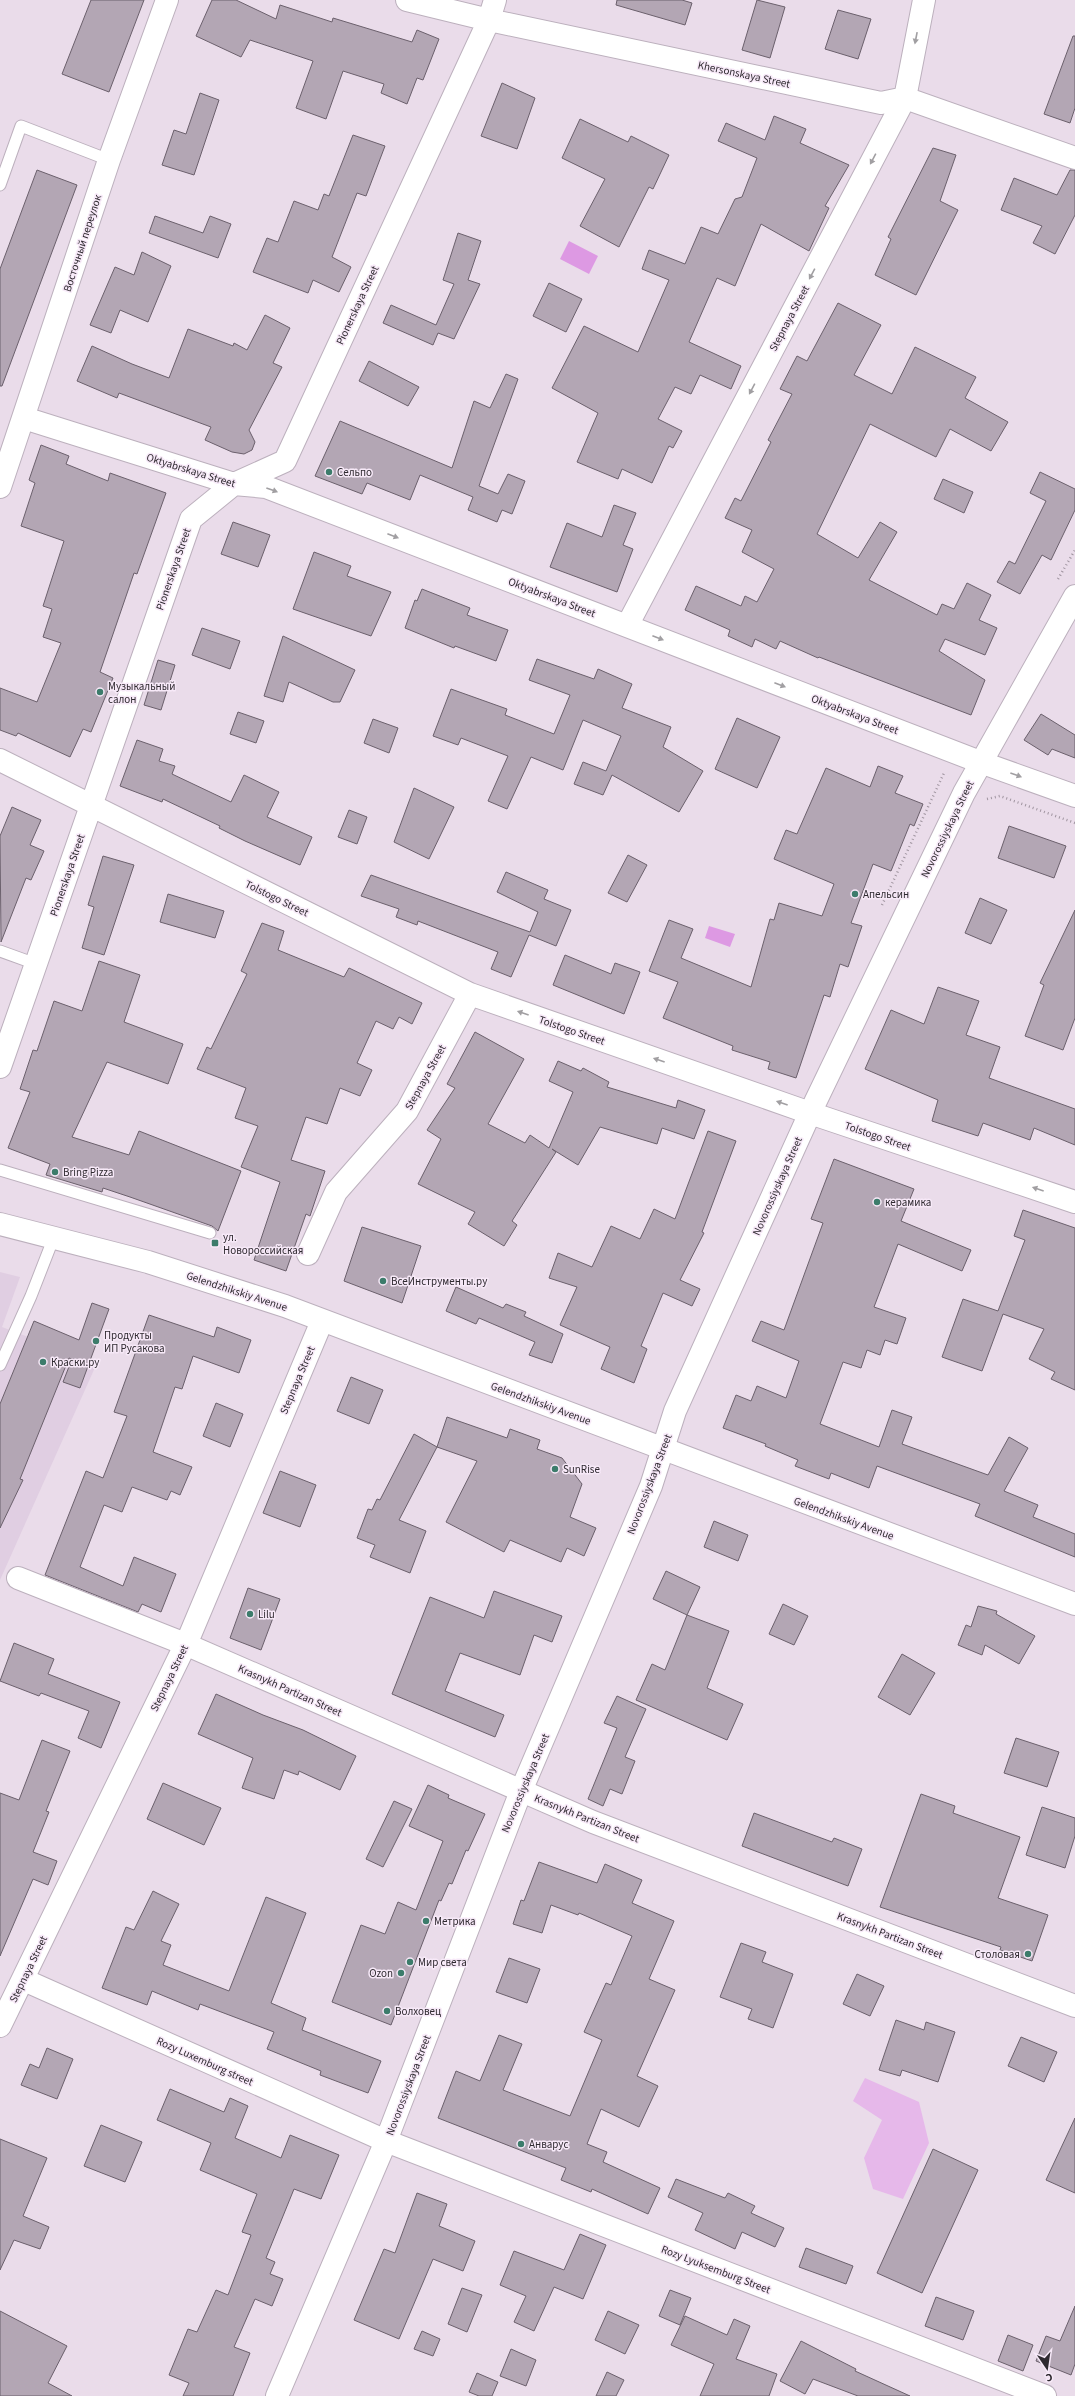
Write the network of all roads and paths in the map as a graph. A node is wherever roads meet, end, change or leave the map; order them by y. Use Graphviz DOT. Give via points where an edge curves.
graph roads {
  1 [pos="167,0"];
  2 [pos="407,0"];
  3 [pos="496,0"];
  4 [pos="924,0"];
  5 [pos="489,20"];
  6 [pos="905,98"];
  7 [pos="1075,158"];
  8 [pos="109,160"];
  9 [pos="0,185"];
  10 [pos="24,418"];
  11 [pos="234,484"];
  12 [pos="0,487"];
  13 [pos="1075,596"];
  14 [pos="628,626"];
  15 [pos="0,760"];
  16 [pos="980,762"];
  17 [pos="1075,796"];
  18 [pos="981,800"];
  19 [pos="91,806"];
  20 [pos="1075,823"];
  21 [pos="0,951"];
  22 [pos="36,964"];
  23 [pos="470,994"];
  24 [pos="0,1067"];
  25 [pos="810,1113"];
  26 [pos="0,1170"];
  27 [pos="1075,1202"];
  28 [pos="0,1224"];
  29 [pos="210,1233"];
  30 [pos="54,1237"];
  31 [pos="308,1254"];
  32 [pos="322,1321"];
  33 [pos="0,1365"];
  34 [pos="663,1449"];
  35 [pos="18,1578"];
  36 [pos="1075,1604"];
  37 [pos="185,1644"];
  38 [pos="521,1791"];
  39 [pos="24,1980"];
  40 [pos="1075,2006"];
  41 [pos="0,2026"];
  42 [pos="386,2142"];
  43 [pos="277,2396"];
  44 [pos="1045,2396"];
  1 -- 8 [label="street, Восточный переулок"];
  2 -- 5 [label="street, Khersonskaya Street"];
  3 -- 5 [label="street, Pionerskaya Street"];
  4 -- 6 [label="street, Stepnaya Street, one-way"];
  5 -- 6 [label="street, Khersonskaya Street" via="881,103"];
  5 -- 11 [label="street, Pionerskaya Street" via="285,461"];
  6 -- 7 [label="street"];
  6 -- 14 [label="street, Stepnaya Street, one-way"];
  8 -- 9 [label="lane" via="21,126"];
  8 -- 10 [label="street, Восточный переулок"];
  10 -- 11 [label="street, Oktyabrskaya Street"];
  10 -- 12 [label="street, Восточный переулок"];
  11 -- 14 [label="street, Oktyabrskaya Street, one-way" via="266,488"];
  11 -- 19 [label="street, Pionerskaya Street" via="191,519"];
  13 -- 16 [label="street, Novorossiyskaya Street"];
  14 -- 16 [label="street, Oktyabrskaya Street, one-way"];
  15 -- 19 [label="street, Tolstogo Street"];
  16 -- 17 [label="street, Oktyabrskaya Street, one-way"];
  16 -- 25 [label="street, Novorossiyskaya Street"];
  18 -- 20 [label="path" via="1000,796"];
  19 -- 22 [label="street, Pionerskaya Street"];
  19 -- 23 [label="street, Tolstogo Street"];
  21 -- 22 [label="lane"];
  22 -- 24 [label="street, Pionerskaya Street"];
  25 -- 23 [label="street, Tolstogo Street, one-way"];
  23 -- 31 [label="street, Stepnaya Street" via="407,1111 336,1192"];
  27 -- 25 [label="street, Tolstogo Street, one-way"];
  25 -- 34 [label="street, Novorossiyskaya Street" via="675,1411"];
  26 -- 29 [label="lane"];
  28 -- 30 [label="street, Gelendzhikskiy Avenue"];
  30 -- 32 [label="street, Gelendzhikskiy Avenue" via="148,1262 285,1306"];
  30 -- 33 [label="lane"];
  32 -- 34 [label="street, Gelendzhikskiy Avenue"];
  32 -- 37 [label="street, Stepnaya Street"];
  34 -- 36 [label="street, Gelendzhikskiy Avenue"];
  34 -- 38 [label="street, Novorossiyskaya Street" via="650,1486"];
  35 -- 37 [label="street, Krasnykh Partizan Street"];
  37 -- 38 [label="street, Krasnykh Partizan Street"];
  37 -- 39 [label="street, Stepnaya Street"];
  38 -- 40 [label="street, Krasnykh Partizan Street" via="593,1822"];
  38 -- 42 [label="street, Novorossiyskaya Street"];
  39 -- 41 [label="street, Stepnaya Street"];
  39 -- 42 [label="street, Rozy Luxemburg street"];
  42 -- 43 [label="street, Novorossiyskaya Street"];
  42 -- 44 [label="street, Rozy Lyuksemburg Street"];
}
